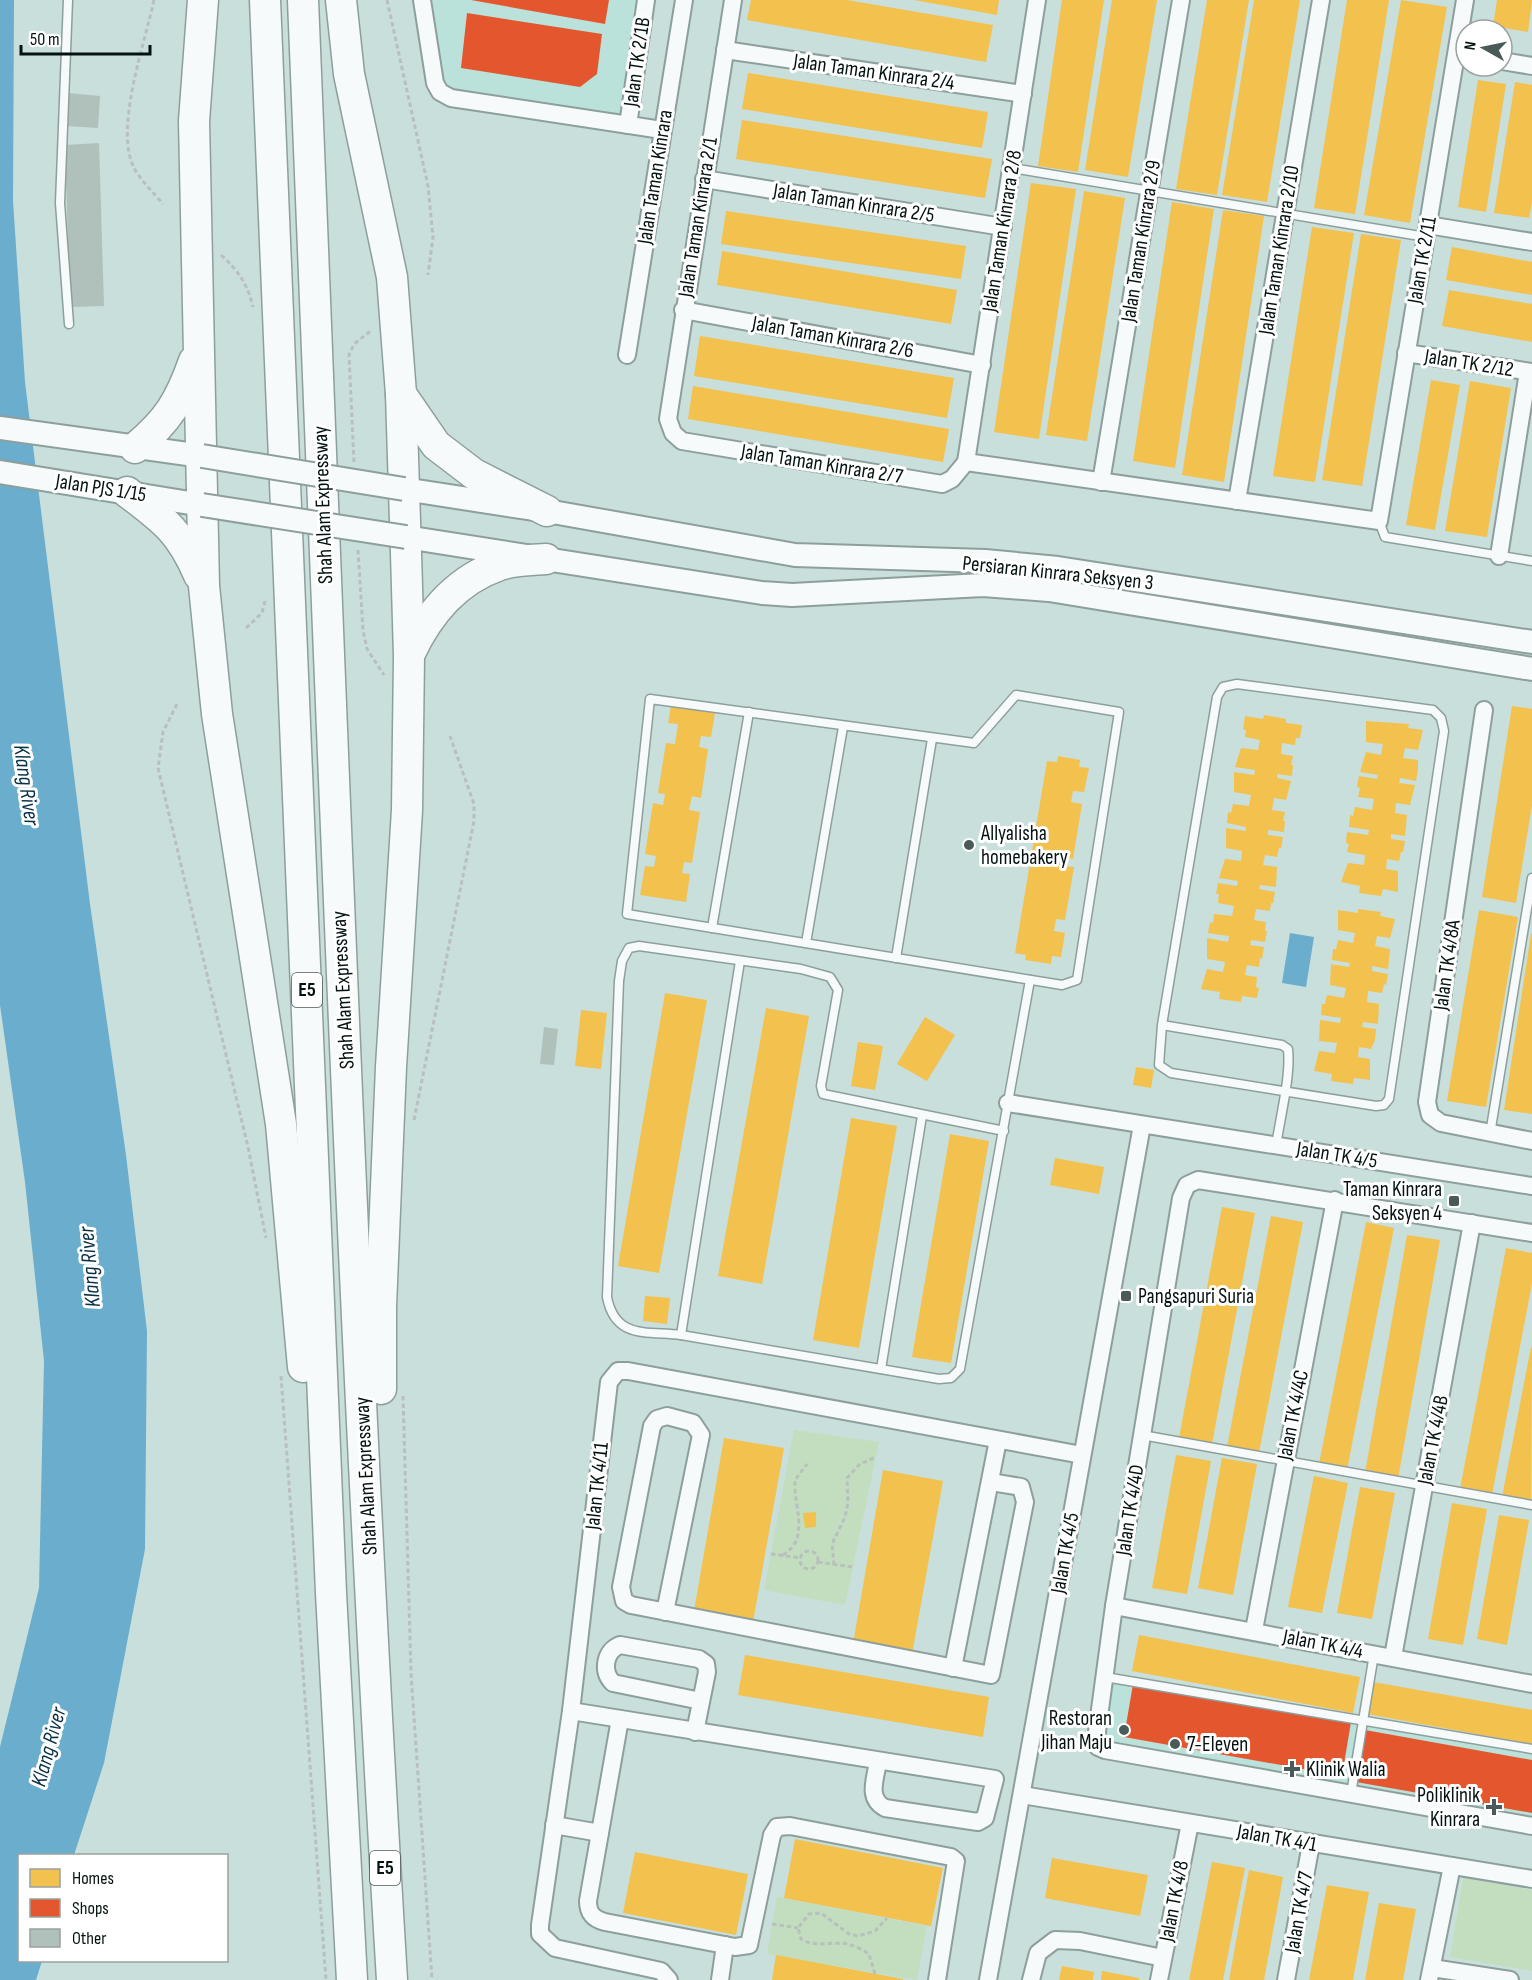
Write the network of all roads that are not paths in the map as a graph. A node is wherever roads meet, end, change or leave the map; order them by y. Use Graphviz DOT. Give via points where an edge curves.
graph roads {
  1 [pos="68,0"];
  2 [pos="202,0"];
  3 [pos="266,0"];
  4 [pos="303,0"];
  5 [pos="341,0"];
  6 [pos="422,0"];
  7 [pos="646,0"];
  8 [pos="684,0"];
  9 [pos="733,0"];
  10 [pos="1037,0"];
  11 [pos="1181,0"];
  12 [pos="1321,0"];
  13 [pos="1465,0"];
  14 [pos="1464,18"];
  15 [pos="725,50"];
  16 [pos="1514,63"];
  17 [pos="1532,66"];
  18 [pos="1456,78"];
  19 [pos="1023,94"];
  20 [pos="628,125"];
  21 [pos="662,130"];
  22 [pos="1012,168"];
  23 [pos="704,179"];
  24 [pos="1149,191"];
  25 [pos="1285,214"];
  26 [pos="1003,227"];
  27 [pos="1427,231"];
  28 [pos="1532,242"];
  29 [pos="683,310"];
  30 [pos="69,324"];
  31 [pos="198,350"];
  32 [pos="1406,353"];
  33 [pos="627,355"];
  34 [pos="982,365"];
  35 [pos="1530,372"];
  36 [pos="401,394"];
  37 [pos="0,428"];
  38 [pos="673,433"];
  39 [pos="126,447"];
  40 [pos="202,456"];
  41 [pos="966,462"];
  42 [pos="0,472"];
  43 [pos="1101,482"];
  44 [pos="404,489"];
  45 [pos="120,491"];
  46 [pos="1237,501"];
  47 [pos="202,505"];
  48 [pos="547,511"];
  49 [pos="1379,521"];
  50 [pos="406,537"];
  51 [pos="1499,556"];
  52 [pos="546,559"];
  53 [pos="1532,561"];
  54 [pos="204,586"];
  55 [pos="1532,642"];
  56 [pos="409,656"];
  57 [pos="1532,669"];
  58 [pos="1484,710"];
  59 [pos="749,712"];
  60 [pos="843,727"];
  61 [pos="932,739"];
  62 [pos="1532,878"];
  63 [pos="712,928"];
  64 [pos="806,943"];
  65 [pos="896,958"];
  66 [pos="740,961"];
  67 [pos="1030,980"];
  68 [pos="1162,1025"];
  69 [pos="1284,1092"];
  70 [pos="1008,1103"];
  71 [pos="922,1116"];
  72 [pos="1142,1125"];
  73 [pos="1004,1131"];
  74 [pos="1490,1134"];
  75 [pos="1532,1141"];
  76 [pos="1276,1146"];
  77 [pos="1532,1186"];
  78 [pos="1335,1200"];
  79 [pos="1472,1223"];
  80 [pos="1532,1233"];
  81 [pos="681,1335"];
  82 [pos="881,1369"];
  83 [pos="1142,1436"];
  84 [pos="998,1440"];
  85 [pos="1082,1455"];
  86 [pos="1284,1462"];
  87 [pos="991,1482"];
  88 [pos="1425,1486"];
  89 [pos="1532,1505"];
  90 [pos="331,1593"];
  91 [pos="1114,1606"];
  92 [pos="665,1612"];
  93 [pos="1254,1630"];
  94 [pos="1374,1653"];
  95 [pos="1393,1658"];
  96 [pos="953,1668"];
  97 [pos="1105,1677"];
  98 [pos="1532,1684"];
  99 [pos="701,1701"];
  100 [pos="572,1711"];
  101 [pos="620,1719"];
  102 [pos="1363,1720"];
  103 [pos="695,1732"];
  104 [pos="1532,1749"];
  105 [pos="379,1756"];
  106 [pos="878,1761"];
  107 [pos="1022,1795"];
  108 [pos="1351,1795"];
  109 [pos="1190,1823"];
  110 [pos="554,1826"];
  111 [pos="1532,1826"];
  112 [pos="600,1833"];
  113 [pos="1311,1844"];
  114 [pos="1452,1866"];
  115 [pos="1532,1879"];
  116 [pos="725,1945"];
  117 [pos="1163,1958"];
  118 [pos="1430,1974"];
  119 [pos="351,1980"];
  120 [pos="392,1980"];
  121 [pos="669,1980"];
  122 [pos="720,1980"];
  123 [pos="936,1980"];
  124 [pos="988,1980"];
  125 [pos="1031,1980"];
  126 [pos="1159,1980"];
  127 [pos="1286,1980"];
  128 [pos="1510,1980"];
  1 -- 30 [label="lane" via="60,203"];
  2 -- 31 [label="highway" via="194,121"];
  3 -- 90 [label="highway, Shah Alam Expressway / E5"];
  4 -- 105 [label="highway, Shah Alam Expressway / E5"];
  5 -- 36 [label="highway" via="349,74 392,277"];
  6 -- 20 [label="street" via="435,83 440,92 451,98"];
  7 -- 20 [label="street, Jalan TK 2/1B"];
  8 -- 21 [label="street, Jalan Taman Kinrara"];
  9 -- 15 [label="street, Jalan Taman Kinrara 2/1"];
  10 -- 19 [label="street, Jalan Taman Kinrara 2/8"];
  11 -- 24 [label="street, Jalan Taman Kinrara 2/9"];
  12 -- 25 [label="street, Jalan Taman Kinrara 2/10"];
  13 -- 14 [label="street, Jalan TK 2/11"];
  15 -- 19 [label="street, Jalan Taman Kinrara 2/4"];
  15 -- 23 [label="street, Jalan Taman Kinrara 2/1"];
  16 -- 17 [label="street"];
  18 -- 27 [label="street, Jalan TK 2/11"];
  19 -- 22 [label="street, Jalan Taman Kinrara 2/8"];
  20 -- 21 [label="street"];
  21 -- 33 [label="street, Jalan Taman Kinrara"];
  22 -- 24 [label="lane"];
  22 -- 26 [label="street, Jalan Taman Kinrara 2/8"];
  23 -- 26 [label="street, Jalan Taman Kinrara 2/5"];
  23 -- 29 [label="street, Jalan Taman Kinrara 2/1"];
  24 -- 25 [label="lane"];
  24 -- 43 [label="street, Jalan Taman Kinrara 2/9"];
  25 -- 27 [label="lane"];
  25 -- 46 [label="street, Jalan Taman Kinrara 2/10"];
  26 -- 34 [label="street, Jalan Taman Kinrara 2/8"];
  27 -- 28 [label="street"];
  27 -- 32 [label="street, Jalan TK 2/11"];
  29 -- 34 [label="street, Jalan Taman Kinrara 2/6"];
  29 -- 38 [label="street, Jalan Taman Kinrara 2/1" via="668,419"];
  31 -- 39 [label="highway" via="176,405 160,428"];
  31 -- 40 [label="highway"];
  32 -- 35 [label="street, Jalan TK 2/12"];
  32 -- 49 [label="street, Jalan TK 2/11"];
  34 -- 41 [label="street, Jalan Taman Kinrara 2/8"];
  35 -- 51 [label="street"];
  36 -- 44 [label="highway"];
  36 -- 48 [label="highway" via="436,445 474,474"];
  37 -- 39 [label="main road, Jalan PJS 1/15"];
  38 -- 41 [label="street, Jalan Taman Kinrara 2/7" via="682,441 942,484 952,479"];
  39 -- 40 [label="main road, Jalan PJS 1/15"];
  40 -- 44 [label="main road, Jalan PJS 1/15, bridge"];
  40 -- 47 [label="highway"];
  41 -- 43 [label="street"];
  42 -- 45 [label="main road, Jalan PJS 1/15"];
  43 -- 46 [label="street"];
  44 -- 48 [label="main road, Persiaran Kinrara Seksyen 3"];
  44 -- 50 [label="highway"];
  45 -- 47 [label="main road, Jalan PJS 1/15"];
  45 -- 54 [label="highway" via="168,523 183,541"];
  46 -- 49 [label="street"];
  47 -- 50 [label="main road, Jalan PJS 1/15, bridge"];
  47 -- 54 [label="highway"];
  48 -- 55 [label="main road, Persiaran Kinrara Seksyen 3" via="795,555 985,561 1058,568"];
  49 -- 51 [label="lane" via="1386,537"];
  50 -- 52 [label="main road, Jalan PJS 1/15"];
  50 -- 56 [label="highway"];
  51 -- 53 [label="lane"];
  52 -- 56 [label="highway" via="501,564 470,579 443,600 423,626"];
  52 -- 57 [label="main road, Persiaran Kinrara Seksyen 3" via="792,595 983,585 1049,590"];
  54 -- 90 [label="highway" via="217,714 281,1124 309,1419"];
  56 -- 105 [label="highway" via="407,810 381,1306"];
  58 -- 74 [label="street, Jalan TK 4/8A" via="1427,1102 1430,1115 1441,1124"];
  59 -- 60 [label="lane"];
  59 -- 63 [label="lane"];
  59 -- 63 [label="lane" via="651,699 627,914"];
  60 -- 61 [label="lane"];
  60 -- 64 [label="lane"];
  61 -- 65 [label="lane"];
  61 -- 67 [label="lane" via="974,743 1016,695 1119,712 1077,980 1062,986"];
  62 -- 74 [label="lane"];
  63 -- 64 [label="lane"];
  64 -- 65 [label="lane"];
  65 -- 67 [label="lane"];
  66 -- 71 [label="lane" via="830,977 838,990 821,1086 823,1094"];
  66 -- 81 [label="lane"];
  66 -- 81 [label="lane" via="639,946 629,948 622,961 607,1297 610,1315 618,1324 629,1329"];
  67 -- 70 [label="lane"];
  68 -- 69 [label="lane" via="1158,1057 1163,1070"];
  68 -- 69 [label="lane" via="1282,1045 1288,1049 1289,1057"];
  68 -- 69 [label="lane" via="1216,698 1223,687 1237,684 1433,710 1441,718 1444,731 1389,1099 1376,1106"];
  69 -- 76 [label="lane"];
  70 -- 72 [label="street, Jalan TK 4/5"];
  70 -- 73 [label="lane"];
  71 -- 73 [label="lane"];
  71 -- 82 [label="lane"];
  72 -- 76 [label="street, Jalan TK 4/5"];
  72 -- 85 [label="street, Jalan TK 4/5"];
  73 -- 82 [label="lane" via="960,1369 951,1378 939,1379"];
  74 -- 75 [label="street, Jalan TK 4/8A"];
  76 -- 77 [label="street, Jalan TK 4/5"];
  78 -- 79 [label="street, Jalan TK 4/4D"];
  78 -- 83 [label="street, Jalan TK 4/4D" via="1198,1180 1188,1185 1181,1198"];
  78 -- 86 [label="street, Jalan TK 4/4C"];
  79 -- 80 [label="street, Jalan TK 4/4D"];
  79 -- 88 [label="street, Jalan TK 4/4B"];
  81 -- 82 [label="lane"];
  83 -- 86 [label="lane"];
  83 -- 91 [label="street, Jalan TK 4/4D"];
  84 -- 85 [label="street, Jalan TK 4/11"];
  84 -- 87 [label="street"];
  84 -- 100 [label="street, Jalan TK 4/11" via="618,1371 609,1382"];
  85 -- 107 [label="street, Jalan TK 4/5"];
  86 -- 88 [label="lane"];
  86 -- 93 [label="street, Jalan TK 4/4C"];
  87 -- 96 [label="street"];
  87 -- 96 [label="street" via="1021,1487 1025,1502 991,1676"];
  88 -- 89 [label="lane"];
  88 -- 95 [label="street, Jalan TK 4/4B"];
  90 -- 119 [label="highway, Shah Alam Expressway / E5"];
  91 -- 93 [label="street, Jalan TK 4/4"];
  91 -- 97 [label="street, Jalan TK 4/4D"];
  92 -- 92 [label="street" via="701,1435 693,1423 666,1416 652,1426 621,1587 624,1601 631,1605"];
  92 -- 96 [label="street"];
  93 -- 94 [label="street, Jalan TK 4/4"];
  94 -- 95 [label="street, Jalan TK 4/4"];
  94 -- 102 [label="lane"];
  95 -- 98 [label="street, Jalan TK 4/4"];
  97 -- 102 [label="lane"];
  97 -- 108 [label="street, Jalan TK 4/4D" via="1098,1747"];
  99 -- 99 [label="street" via="613,1683 605,1671 608,1654 620,1645 699,1659 706,1664 707,1672"];
  99 -- 103 [label="street"];
  100 -- 101 [label="street"];
  100 -- 110 [label="street, Jalan TK 4/11"];
  101 -- 103 [label="street"];
  101 -- 112 [label="street"];
  102 -- 104 [label="lane"];
  102 -- 108 [label="lane"];
  103 -- 106 [label="street"];
  105 -- 120 [label="highway, Shah Alam Expressway / E5"];
  106 -- 106 [label="street" via="873,1796 885,1808 978,1822 985,1818 995,1779"];
  107 -- 109 [label="street, Jalan TK 4/1"];
  107 -- 124 [label="street, Jalan TK 4/5"];
  108 -- 111 [label="street, Jalan TK 4/4D"];
  109 -- 113 [label="street, Jalan TK 4/1"];
  109 -- 117 [label="street, Jalan TK 4/8"];
  110 -- 112 [label="street"];
  110 -- 121 [label="street, Jalan TK 4/11" via="540,1934 555,1947 660,1971"];
  112 -- 116 [label="street" via="588,1901 592,1915 605,1922"];
  113 -- 114 [label="street, Jalan TK 4/1"];
  113 -- 127 [label="street, Jalan TK 4/7"];
  114 -- 115 [label="street, Jalan TK 4/1"];
  114 -- 118 [label="street"];
  116 -- 122 [label="street"];
  116 -- 123 [label="street" via="749,1945 772,1835 777,1827 790,1826 956,1861"];
  117 -- 125 [label="street" via="1080,1941 1055,1940 1038,1953"];
  117 -- 126 [label="street, Jalan TK 4/8"];
  118 -- 128 [label="street"];
}
